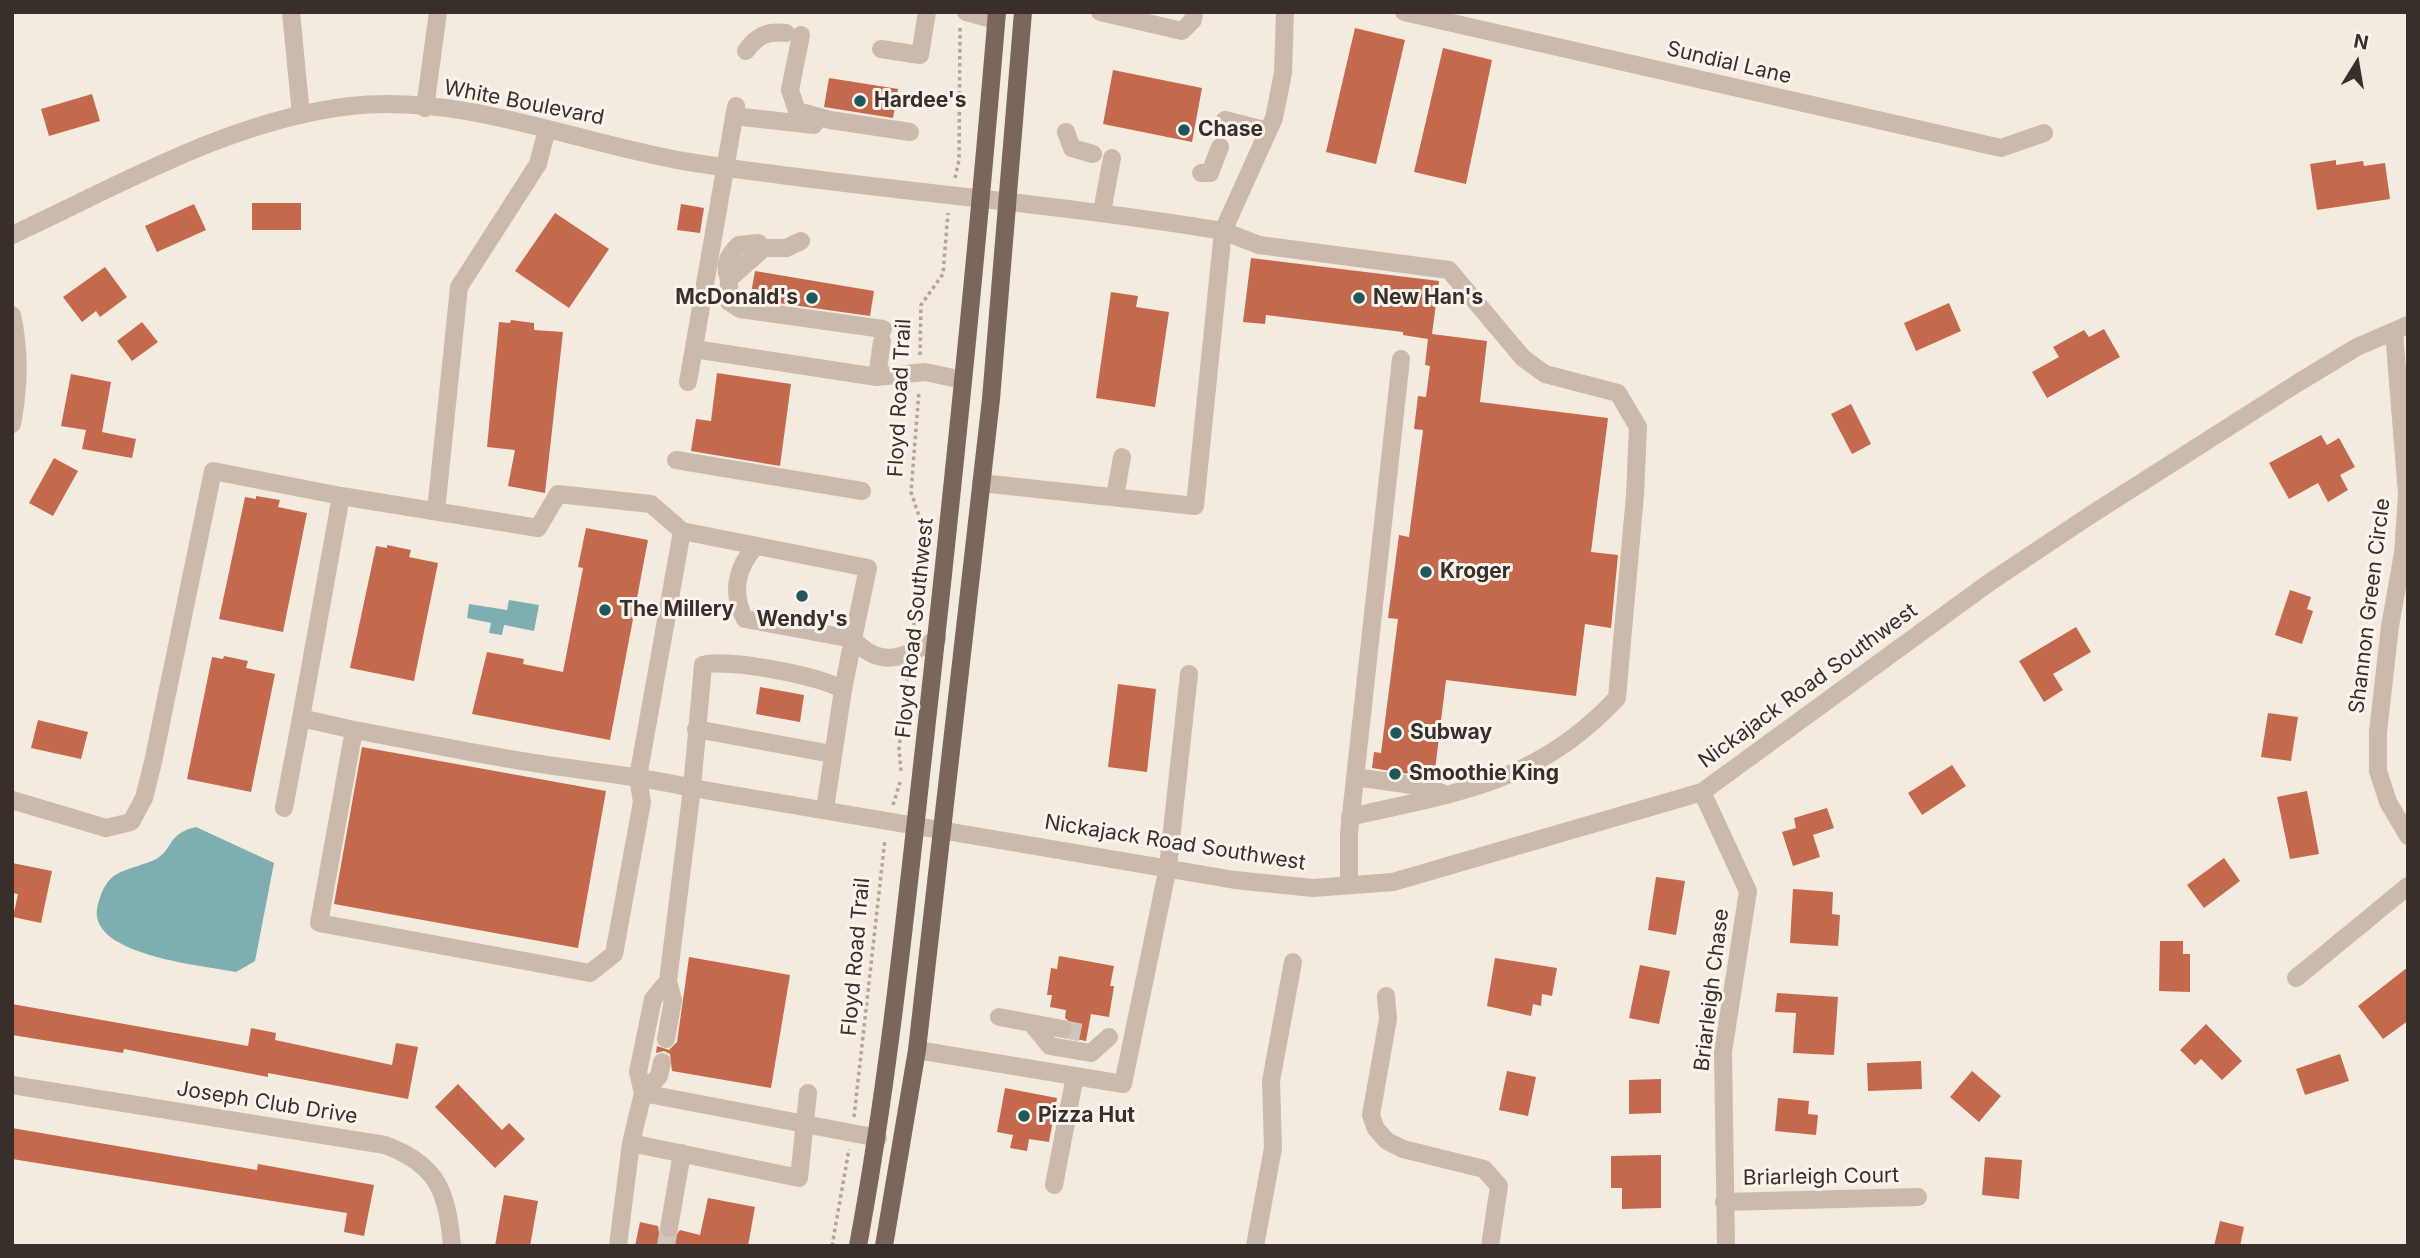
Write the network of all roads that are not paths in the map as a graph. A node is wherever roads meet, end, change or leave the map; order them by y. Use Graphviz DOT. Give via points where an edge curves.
graph roads {
  1 [pos="291,12"];
  2 [pos="438,12"];
  3 [pos="927,12"];
  4 [pos="1023,12"];
  5 [pos="1100,12"];
  6 [pos="1194,12"];
  7 [pos="1285,12"];
  8 [pos="1404,12"];
  9 [pos="996,16"];
  10 [pos="963,18"];
  11 [pos="793,34"];
  12 [pos="881,49"];
  13 [pos="746,51"];
  14 [pos="425,108"];
  15 [pos="301,115"];
  16 [pos="776,119"];
  17 [pos="1225,120"];
  18 [pos="547,129"];
  19 [pos="1268,131"];
  20 [pos="1066,132"];
  21 [pos="2044,133"];
  22 [pos="1220,147"];
  23 [pos="1093,154"];
  24 [pos="1112,158"];
  25 [pos="726,166"];
  26 [pos="1201,173"];
  27 [pos="981,199"];
  28 [pos="1006,203"];
  29 [pos="1102,212"];
  30 [pos="1223,231"];
  31 [pos="12,235"];
  32 [pos="801,242"];
  33 [pos="12,315"];
  34 [pos="2401,329"];
  35 [pos="694,349"];
  36 [pos="1401,359"];
  37 [pos="877,377"];
  38 [pos="963,380"];
  39 [pos="688,382"];
  40 [pos="12,424"];
  41 [pos="1122,457"];
  42 [pos="676,460"];
  43 [pos="981,483"];
  44 [pos="862,491"];
  45 [pos="341,496"];
  46 [pos="1115,498"];
  47 [pos="436,511"];
  48 [pos="682,531"];
  49 [pos="756,546"];
  50 [pos="853,639"];
  51 [pos="937,639"];
  52 [pos="1189,674"];
  53 [pos="843,690"];
  54 [pos="301,718"];
  55 [pos="696,729"];
  56 [pos="354,730"];
  57 [pos="832,754"];
  58 [pos="638,777"];
  59 [pos="1355,777"];
  60 [pos="692,788"];
  61 [pos="1702,792"];
  62 [pos="1447,795"];
  63 [pos="12,800"];
  64 [pos="284,808"];
  65 [pos="825,809"];
  66 [pos="1350,817"];
  67 [pos="916,825"];
  68 [pos="942,830"];
  69 [pos="2408,836"];
  70 [pos="1168,867"];
  71 [pos="1349,885"];
  72 [pos="2408,886"];
  73 [pos="1293,962"];
  74 [pos="2296,978"];
  75 [pos="668,981"];
  76 [pos="1386,996"];
  77 [pos="999,1017"];
  78 [pos="1031,1024"];
  79 [pos="1063,1029"];
  80 [pos="1088,1034"];
  81 [pos="1109,1037"];
  82 [pos="666,1039"];
  83 [pos="1132,1040"];
  84 [pos="917,1050"];
  85 [pos="662,1062"];
  86 [pos="1075,1076"];
  87 [pos="12,1085"];
  88 [pos="643,1093"];
  89 [pos="808,1093"];
  90 [pos="806,1124"];
  91 [pos="877,1138"];
  92 [pos="632,1143"];
  93 [pos="682,1153"];
  94 [pos="1054,1185"];
  95 [pos="1918,1197"];
  96 [pos="1724,1202"];
  97 [pos="669,1228"];
  98 [pos="452,1246"];
  99 [pos="618,1246"];
  100 [pos="858,1246"];
  101 [pos="884,1246"];
  102 [pos="1255,1246"];
  103 [pos="1490,1246"];
  104 [pos="1726,1246"];
  1 -- 15 [label="street"];
  2 -- 14 [label="street"];
  3 -- 12 [label="street" via="920,55"];
  4 -- 28 [label="main road"];
  5 -- 6 [label="street" via="1182,31"];
  7 -- 19 [label="street" via="1283,73"];
  8 -- 21 [label="street, Sundial Lane" via="2001,148"];
  9 -- 10 [label="street"];
  9 -- 27 [label="main road, Floyd Road Southwest"];
  11 -- 13 [label="street" via="764,34"];
  11 -- 16 [label="street"];
  11 -- 16 [label="street" via="790,90 797,111 910,136"];
  14 -- 15 [label="street, White Boulevard" via="351,106"];
  14 -- 18 [label="street, White Boulevard" via="487,115"];
  15 -- 31 [label="street, White Boulevard" via="179,157"];
  16 -- 25 [label="street" via="735,111"];
  17 -- 19 [label="street"];
  18 -- 25 [label="street, White Boulevard"];
  18 -- 47 [label="street" via="538,164 459,287"];
  19 -- 30 [label="street"];
  20 -- 23 [label="street" via="1072,148"];
  22 -- 26 [label="street" via="1210,173"];
  24 -- 29 [label="street"];
  25 -- 27 [label="street, White Boulevard"];
  25 -- 35 [label="street"];
  27 -- 28 [label="street, White Boulevard"];
  27 -- 38 [label="main road, Floyd Road Southwest"];
  28 -- 29 [label="street, White Boulevard"];
  28 -- 43 [label="main road"];
  29 -- 30 [label="street, White Boulevard"];
  30 -- 46 [label="street" via="1195,506"];
  30 -- 62 [label="street, White Boulevard" via="1259,245 1449,270 1523,358 1545,374 1618,393 1638,427 1617,698 1597,719 1535,765"];
  32 -- 37 [label="street" via="786,248 739,244 726,265 729,302 740,309 883,335"];
  33 -- 40 [label="street" via="18,395"];
  34 -- 61 [label="street, Nickajack Road Southwest" via="2357,347 2296,383 2089,516 1979,589"];
  34 -- 69 [label="street, Shannon Green Circle" via="2407,494 2378,732 2378,771 2388,802"];
  35 -- 37 [label="street"];
  35 -- 39 [label="street"];
  36 -- 59 [label="street"];
  37 -- 38 [label="street" via="920,373"];
  38 -- 51 [label="main road, Floyd Road Southwest"];
  41 -- 46 [label="street"];
  42 -- 44 [label="street"];
  43 -- 46 [label="street"];
  43 -- 68 [label="main road"];
  45 -- 47 [label="street"];
  45 -- 54 [label="street"];
  45 -- 63 [label="street" via="213,471 144,798 131,822 106,828"];
  47 -- 48 [label="street" via="538,528 558,494 652,505"];
  48 -- 49 [label="street"];
  48 -- 58 [label="street"];
  49 -- 50 [label="street" via="868,568"];
  49 -- 50 [label="street" via="742,561 735,601 745,619"];
  50 -- 51 [label="street" via="866,653 898,658"];
  50 -- 53 [label="street"];
  51 -- 67 [label="main road, Floyd Road Southwest"];
  52 -- 70 [label="street"];
  53 -- 55 [label="street" via="834,683 802,676 703,665"];
  53 -- 57 [label="street"];
  54 -- 56 [label="street, Nickajack Road Southwest"];
  54 -- 64 [label="street"];
  55 -- 57 [label="street"];
  55 -- 60 [label="street"];
  56 -- 58 [label="street, Nickajack Road Southwest"];
  56 -- 58 [label="street" via="319,923 590,973 614,954 642,802"];
  57 -- 65 [label="street"];
  58 -- 60 [label="street, Nickajack Road Southwest"];
  59 -- 62 [label="street" via="1426,787"];
  59 -- 66 [label="street"];
  60 -- 65 [label="street, Nickajack Road Southwest"];
  60 -- 75 [label="street"];
  61 -- 71 [label="street, Nickajack Road Southwest" via="1393,882"];
  61 -- 96 [label="street, Briarleigh Chase" via="1748,891 1723,1052"];
  62 -- 66 [label="street, White Boulevard"];
  65 -- 67 [label="street, Nickajack Road Southwest"];
  66 -- 71 [label="street"];
  67 -- 68 [label="street, Nickajack Road Southwest"];
  67 -- 91 [label="main road, Floyd Road Southwest"];
  68 -- 70 [label="street, Nickajack Road Southwest"];
  68 -- 84 [label="main road"];
  70 -- 71 [label="street, Nickajack Road Southwest" via="1313,888"];
  70 -- 83 [label="street"];
  72 -- 74 [label="street"];
  73 -- 102 [label="street" via="1271,1082 1273,1148"];
  75 -- 82 [label="street" via="673,1000"];
  75 -- 88 [label="street" via="653,999 638,1072"];
  76 -- 103 [label="street" via="1388,1019 1371,1115 1376,1129 1402,1149 1485,1169 1499,1186"];
  77 -- 78 [label="street"];
  78 -- 79 [label="street"];
  78 -- 81 [label="street" via="1049,1046 1091,1054"];
  80 -- 81 [label="street"];
  81 -- 83 [label="street"];
  83 -- 86 [label="street" via="1123,1084"];
  84 -- 86 [label="street"];
  84 -- 101 [label="main road"];
  85 -- 88 [label="street" via="659,1076"];
  86 -- 94 [label="street"];
  87 -- 98 [label="street, Joseph Club Drive" via="385,1145 408,1154 433,1175 449,1213"];
  88 -- 90 [label="street"];
  88 -- 92 [label="street"];
  89 -- 90 [label="street"];
  90 -- 91 [label="street"];
  90 -- 93 [label="street" via="799,1178"];
  91 -- 100 [label="main road, Floyd Road Southwest"];
  92 -- 93 [label="street"];
  92 -- 99 [label="street"];
  93 -- 97 [label="street"];
  95 -- 96 [label="street, Briarleigh Court"];
  96 -- 104 [label="street, Briarleigh Chase"];
}
